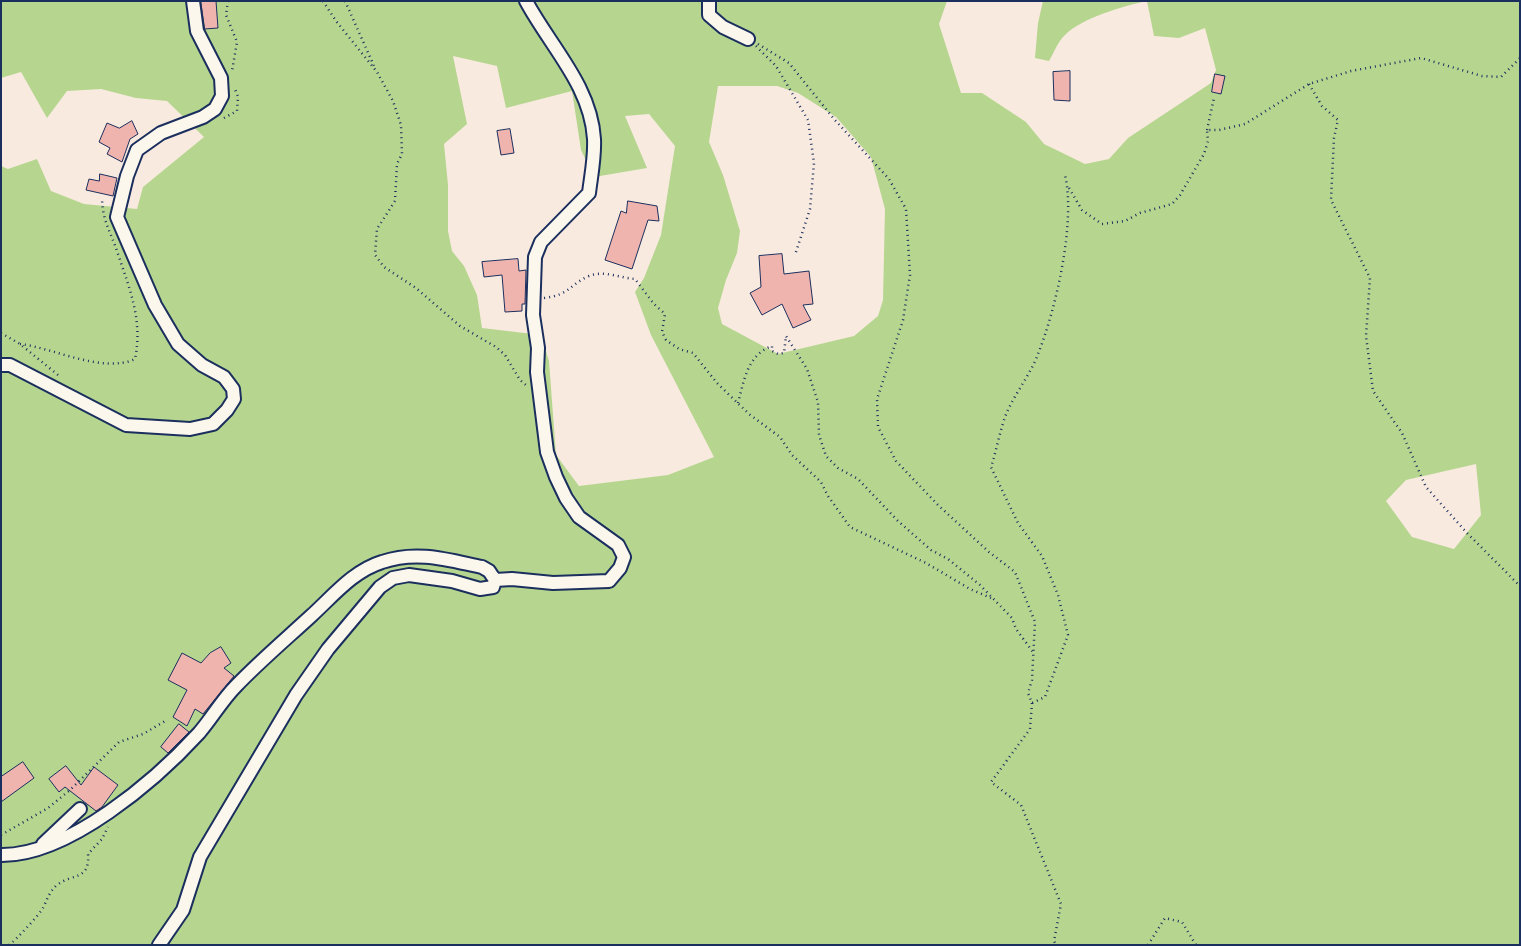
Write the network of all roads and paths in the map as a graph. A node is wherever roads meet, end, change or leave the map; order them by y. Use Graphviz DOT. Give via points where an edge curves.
graph roads {
  1 [pos="193,1"];
  2 [pos="323,1"];
  3 [pos="345,1"];
  4 [pos="526,1"];
  5 [pos="709,1"];
  6 [pos="748,39"];
  7 [pos="1520,58"];
  8 [pos="377,72"];
  9 [pos="1309,84"];
  10 [pos="1214,98"];
  11 [pos="1207,130"];
  12 [pos="1065,175"];
  13 [pos="1068,187"];
  14 [pos="102,199"];
  15 [pos="795,255"];
  16 [pos="534,302"];
  17 [pos="1,333"];
  18 [pos="20,344"];
  19 [pos="1,365"];
  20 [pos="58,375"];
  21 [pos="541,392"];
  22 [pos="738,403"];
  23 [pos="495,580"];
  24 [pos="1520,586"];
  25 [pos="991,598"];
  26 [pos="1034,653"];
  27 [pos="1032,703"];
  28 [pos="167,720"];
  29 [pos="80,809"];
  30 [pos="111,822"];
  31 [pos="1,835"];
  32 [pos="37,849"];
  33 [pos="1,855"];
  34 [pos="9,945"];
  35 [pos="158,945"];
  36 [pos="1056,945"];
  37 [pos="1148,945"];
  38 [pos="1196,945"];
  1 -- 19 [label="street" via="197,31 221,78 222,96 215,109 203,117 160,133 137,150 117,217 155,305 178,344 202,365 224,377 233,389 234,399 213,424 190,429 126,425 10,364"];
  2 -- 8 [label="path"];
  3 -- 8 [label="path"];
  4 -- 16 [label="street" via="573,75 586,104 594,139 589,193 541,242 535,257"];
  5 -- 6 [label="street" via="709,15"];
  6 -- 15 [label="path" via="776,66 808,120 814,162 810,210"];
  6 -- 26 [label="path" via="789,63 834,119 889,178 906,209 910,275 903,320 877,400 878,427 896,461 938,505 1015,572 1035,622"];
  7 -- 9 [label="path" via="1501,76 1482,76 1421,58 1351,71"];
  8 -- 21 [label="path" via="401,125 402,154 397,164 395,201 377,230 375,255 384,267 416,288 460,326 496,347 505,355 520,380"];
  9 -- 11 [label="path" via="1246,124"];
  9 -- 24 [label="path" via="1322,106 1338,120 1331,200 1370,278 1366,336 1373,391 1402,432 1426,487 1467,534"];
  10 -- 11 [label="path"];
  11 -- 13 [label="path" via="1204,154 1172,204 1125,221 1102,224 1082,210"];
  12 -- 13 [label="path"];
  13 -- 27 [label="path" via="1066,234 1050,316 1038,354 1007,411 992,467 1018,523 1042,556 1058,595 1068,635 1045,697"];
  14 -- 18 [label="path" via="103,219 136,309 139,339 135,359 112,365"];
  16 -- 21 [label="street"];
  16 -- 22 [label="path" via="571,290 590,276 610,274 635,279 666,314 662,332 666,340 679,349 694,353 717,383"];
  17 -- 18 [label="path"];
  18 -- 20 [label="path"];
  21 -- 23 [label="street" via="547,452 566,498 580,517 618,545 624,557 609,581"];
  22 -- 25 [label="path" via="780,437 792,455 821,482 850,527"];
  22 -- 25 [label="path" via="744,374 757,355 772,346 772,351 784,353 786,336 807,369 818,402 818,435 826,456 858,480 931,550 948,559"];
  23 -- 32 [label="street" via="482,568 426,555 397,558 367,568 273,648 234,687 174,759 139,789 72,835"];
  23 -- 35 [label="street" via="493,587 480,589 409,575 393,578 380,587 328,649 296,695 200,857 183,910"];
  25 -- 26 [label="path" via="1012,618"];
  26 -- 27 [label="path" via="1028,692"];
  27 -- 36 [label="path" via="1030,729 991,782 1020,805 1061,904"];
  28 -- 31 [label="path" via="143,734 119,742 48,808"];
  29 -- 32 [label="street"];
  30 -- 34 [label="path" via="102,839 88,854 89,864 83,873 57,885 42,909"];
  32 -- 33 [label="street" via="13,856"];
  37 -- 38 [label="path" via="1165,918 1182,922"];
}
